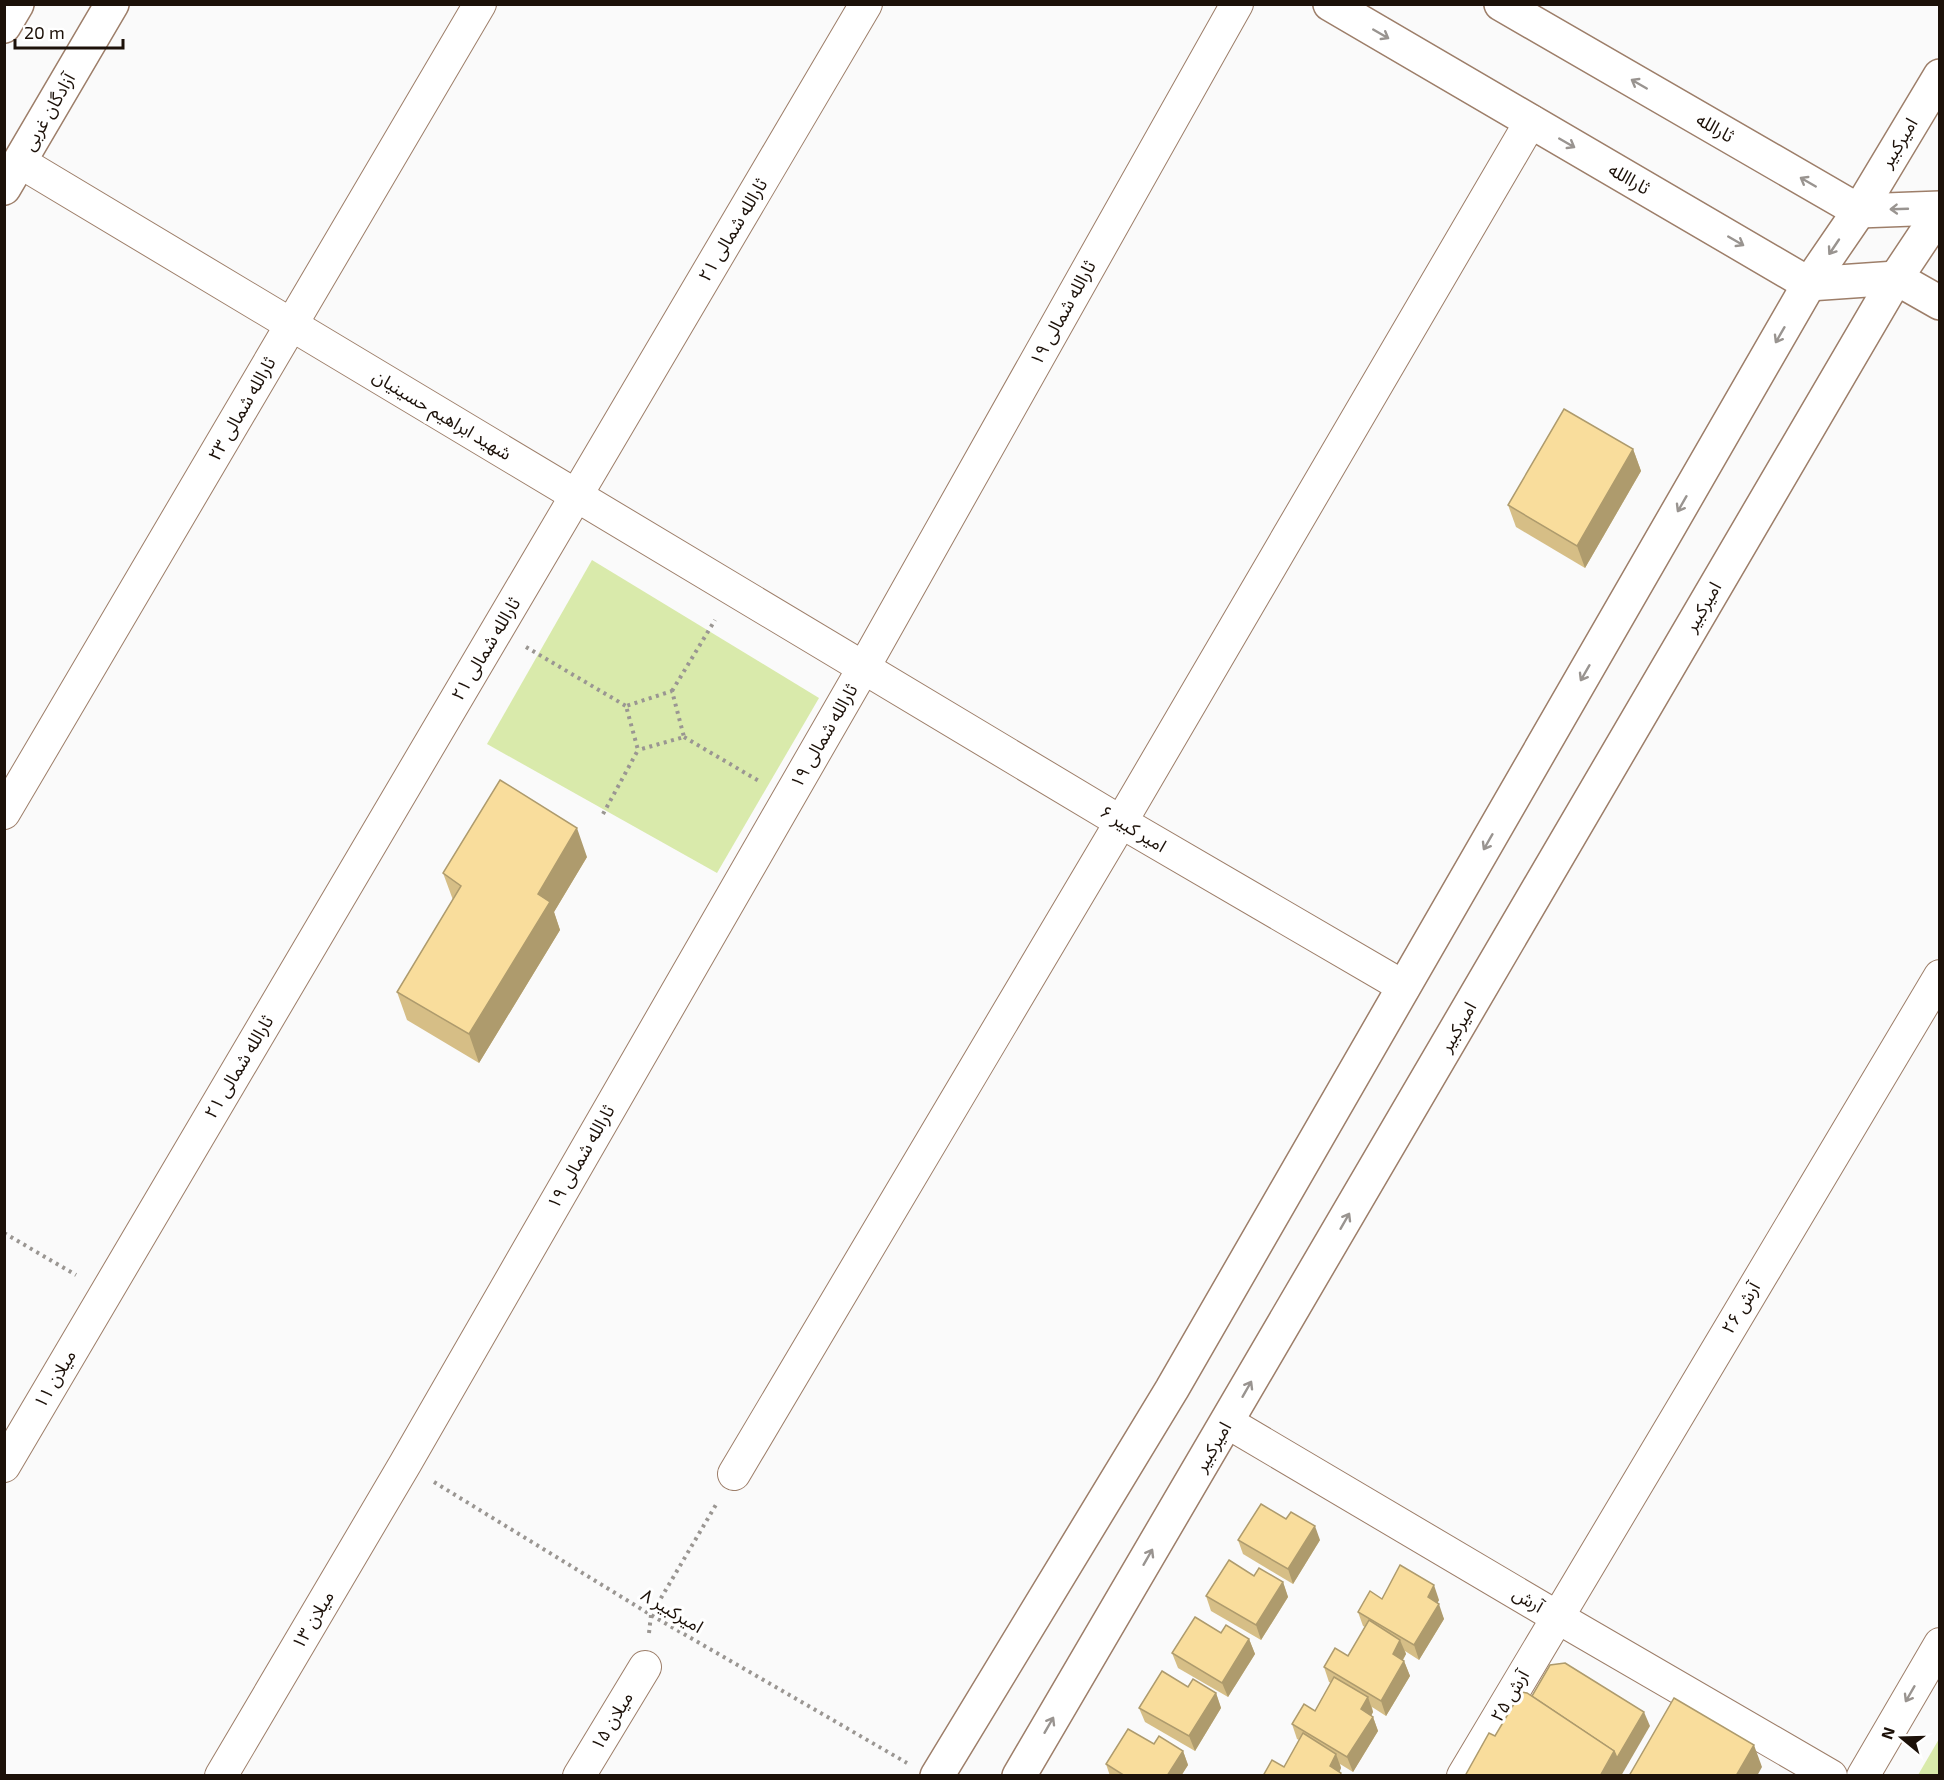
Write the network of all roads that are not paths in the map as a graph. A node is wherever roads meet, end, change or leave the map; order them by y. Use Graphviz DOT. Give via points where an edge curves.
graph roads {
  1 [pos="17,4"];
  2 [pos="112,4"];
  3 [pos="480,4"];
  4 [pos="866,4"];
  5 [pos="1237,4"];
  6 [pos="1330,4"];
  7 [pos="1501,4"];
  8 [pos="4,26"];
  9 [pos="1940,75"];
  10 [pos="1531,122"];
  11 [pos="12,175"];
  12 [pos="1940,210"];
  13 [pos="1859,211"];
  14 [pos="1896,278"];
  15 [pos="1809,284"];
  16 [pos="1940,303"];
  17 [pos="291,325"];
  18 [pos="576,495"];
  19 [pos="864,667"];
  20 [pos="4,813"];
  21 [pos="1121,822"];
  22 [pos="1404,987"];
  23 [pos="1935,994"];
  24 [pos="106,1293"];
  25 [pos="1227,1422"];
  26 [pos="405,1464"];
  27 [pos="4,1466"];
  28 [pos="734,1474"];
  29 [pos="1557,1617"];
  30 [pos="1940,1644"];
  31 [pos="645,1666"];
  32 [pos="924,1771"];
  33 [pos="220,1776"];
  34 [pos="579,1776"];
  35 [pos="1019,1776"];
  36 [pos="1463,1776"];
  37 [pos="1831,1776"];
  38 [pos="1863,1776"];
  1 -- 8 [label="street"];
  2 -- 11 [label="street, آزادگان غربی"];
  3 -- 17 [label="street, ثارالله شمالی ۲۳"];
  4 -- 18 [label="street, ثارالله شمالی ۲۱"];
  5 -- 19 [label="street, ثارالله شمالی ۱۹"];
  6 -- 10 [label="street, ثاراالله, one-way"];
  13 -- 7 [label="street, ثارالله, one-way"];
  9 -- 13 [label="street, امیرکبیر"];
  10 -- 15 [label="street, ثاراالله, one-way"];
  10 -- 21 [label="street"];
  11 -- 17 [label="street, شهید ابراهیم حسینیان"];
  12 -- 13 [label="street, one-way"];
  12 -- 14 [label="street, امیرکبیر"];
  13 -- 15 [label="street, امیرکبیر, one-way"];
  14 -- 15 [label="street"];
  14 -- 16 [label="street"];
  25 -- 14 [label="street, امیرکبیر, one-way"];
  15 -- 22 [label="street, one-way"];
  17 -- 18 [label="street, شهید ابراهیم حسینیان"];
  17 -- 20 [label="street, ثارالله شمالی ۲۳"];
  18 -- 19 [label="street, شهید ابراهیم حسینیان"];
  18 -- 24 [label="street, ثارالله شمالی ۲۱"];
  19 -- 21 [label="street, امیر کبیر ۶"];
  19 -- 26 [label="street, ثارالله شمالی ۱۹"];
  21 -- 22 [label="street, امیر کبیر ۶"];
  21 -- 28 [label="street"];
  22 -- 32 [label="street" via="1173,1389"];
  23 -- 29 [label="street, آرش ۲۶"];
  24 -- 27 [label="street, میلان ۱۱"];
  25 -- 29 [label="street, آرش"];
  35 -- 25 [label="street, امیرکبیر, one-way"];
  26 -- 33 [label="street, میلان ۱۳"];
  29 -- 36 [label="street, آرش ۲۵"];
  29 -- 37 [label="street, آرش"];
  30 -- 38 [label="street, one-way"];
  31 -- 34 [label="street, میلان ۱۵"];
}
